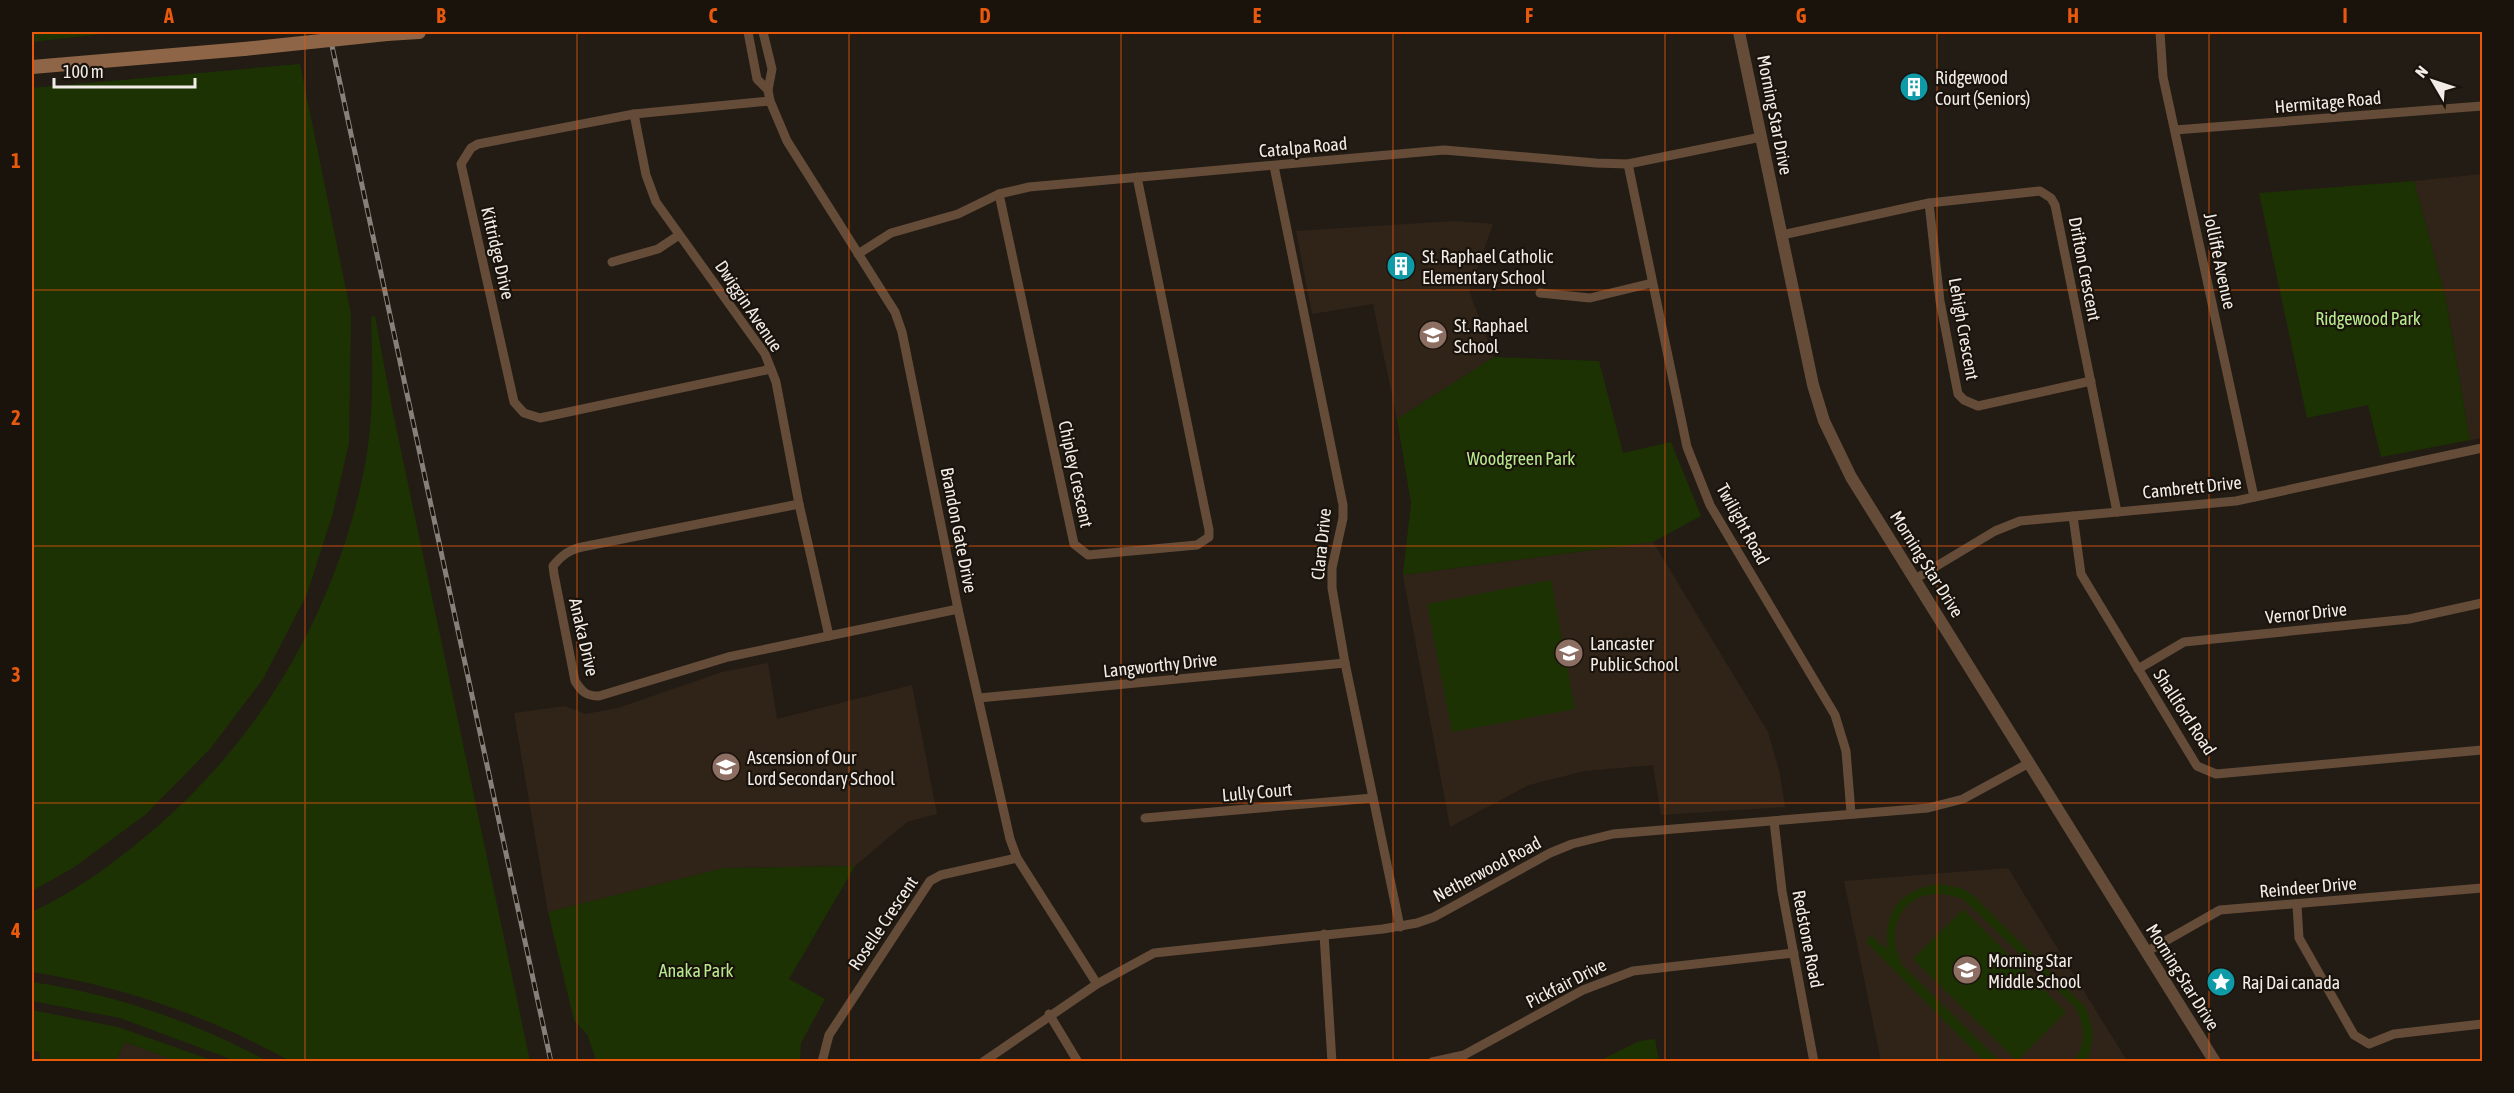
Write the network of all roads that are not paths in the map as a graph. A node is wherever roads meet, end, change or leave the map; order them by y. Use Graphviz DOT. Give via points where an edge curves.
graph roads {
  1 [pos="419,32"];
  2 [pos="748,32"];
  3 [pos="763,32"];
  4 [pos="1740,32"];
  5 [pos="2160,32"];
  6 [pos="32,68"];
  7 [pos="768,90"];
  8 [pos="770,101"];
  9 [pos="2482,106"];
  10 [pos="634,114"];
  11 [pos="2175,130"];
  12 [pos="1761,137"];
  13 [pos="1628,164"];
  14 [pos="1274,166"];
  15 [pos="1137,177"];
  16 [pos="999,194"];
  17 [pos="1929,203"];
  18 [pos="679,235"];
  19 [pos="1782,235"];
  20 [pos="858,254"];
  21 [pos="612,262"];
  22 [pos="1652,283"];
  23 [pos="1540,293"];
  24 [pos="771,369"];
  25 [pos="2091,381"];
  26 [pos="2482,448"];
  27 [pos="2254,497"];
  28 [pos="799,504"];
  29 [pos="2117,512"];
  30 [pos="2073,516"];
  31 [pos="1915,579"];
  32 [pos="2482,603"];
  33 [pos="958,609"];
  34 [pos="829,636"];
  35 [pos="1345,663"];
  36 [pos="2138,669"];
  37 [pos="979,698"];
  38 [pos="2482,750"];
  39 [pos="2029,763"];
  40 [pos="1373,798"];
  41 [pos="1851,813"];
  42 [pos="1145,818"];
  43 [pos="1774,821"];
  44 [pos="1017,858"];
  45 [pos="2482,888"];
  46 [pos="2297,905"];
  47 [pos="1400,927"];
  48 [pos="1324,934"];
  49 [pos="2146,952"];
  50 [pos="1794,953"];
  51 [pos="1097,984"];
  52 [pos="1049,1014"];
  53 [pos="2482,1024"];
  54 [pos="1464,1058"];
  55 [pos="822,1062"];
  56 [pos="983,1062"];
  57 [pos="1078,1062"];
  58 [pos="1332,1062"];
  59 [pos="1432,1062"];
  60 [pos="1814,1062"];
  61 [pos="2215,1062"];
  1 -- 6 [label="main road, bridge"];
  2 -- 7 [label="street, Brandon Gate Drive" via="757,79"];
  3 -- 7 [label="street, Brandon Gate Drive" via="771,69"];
  4 -- 12 [label="street, Morning Star Drive"];
  5 -- 11 [label="street, Jolliffe Avenue" via="2163,77"];
  7 -- 8 [label="street, Brandon Gate Drive"];
  8 -- 10 [label="street, Kittridge Drive"];
  8 -- 20 [label="street, Brandon Gate Drive" via="794,154"];
  9 -- 11 [label="street, Hermitage Road"];
  10 -- 18 [label="street, Dwiggin Avenue" via="649,186"];
  10 -- 24 [label="street, Kittridge Drive" via="478,144 461,164 517,408 540,418"];
  11 -- 27 [label="street, Jolliffe Avenue"];
  12 -- 13 [label="street, Catalpa Road"];
  12 -- 19 [label="street, Morning Star Drive"];
  13 -- 14 [label="street, Catalpa Road" via="1444,150"];
  13 -- 22 [label="street, Twilight Road"];
  14 -- 15 [label="street, Catalpa Road"];
  14 -- 35 [label="street, Clara Drive" via="1343,505 1332,588"];
  15 -- 16 [label="street, Catalpa Road" via="1029,187"];
  15 -- 16 [label="street, Chipley Crescent" via="1209,530 1209,537 1197,545 1088,555 1074,544"];
  16 -- 20 [label="street, Catalpa Road" via="958,214 891,233"];
  17 -- 19 [label="street, Drifton Crescent"];
  17 -- 25 [label="street, Drifton Crescent" via="2040,190 2051,198"];
  17 -- 25 [label="street, Lehigh Crescent" via="1940,301 1958,394 1978,406"];
  18 -- 21 [label="street" via="658,249"];
  18 -- 24 [label="street, Dwiggin Avenue" via="765,354"];
  19 -- 31 [label="street, Morning Star Drive" via="1824,422 1851,477"];
  20 -- 33 [label="street, Brandon Gate Drive" via="895,312 902,332"];
  22 -- 23 [label="street" via="1590,298"];
  22 -- 41 [label="street, Twilight Road" via="1687,447 1710,505 1835,715 1846,751"];
  24 -- 28 [label="street, Dwiggin Avenue"];
  25 -- 29 [label="street, Drifton Crescent"];
  26 -- 27 [label="street, Cambrett Drive"];
  27 -- 29 [label="street, Cambrett Drive"];
  28 -- 34 [label="street, Dwiggin Avenue"];
  28 -- 34 [label="street, Anaka Drive" via="570,550 553,566 574,681 588,696 599,696 728,657"];
  29 -- 30 [label="street, Cambrett Drive"];
  30 -- 31 [label="street, Cambrett Drive" via="2006,525"];
  30 -- 36 [label="street, Shallford Road" via="2081,574"];
  31 -- 39 [label="street, Morning Star Drive"];
  32 -- 36 [label="street, Vernor Drive" via="2409,619 2184,642"];
  33 -- 34 [label="street, Anaka Drive"];
  33 -- 37 [label="street, Brandon Gate Drive"];
  35 -- 37 [label="street, Langworthy Drive"];
  35 -- 40 [label="street, Clara Drive"];
  36 -- 38 [label="street, Shallford Road" via="2197,766 2216,774"];
  37 -- 44 [label="street, Brandon Gate Drive"];
  39 -- 41 [label="street, Netherwood Road" via="1953,802 1928,808"];
  39 -- 49 [label="street, Morning Star Drive"];
  40 -- 42 [label="street, Lully Court"];
  40 -- 47 [label="street, Clara Drive"];
  41 -- 43 [label="street, Netherwood Road"];
  43 -- 47 [label="street, Netherwood Road" via="1613,834 1572,844 1434,917"];
  43 -- 50 [label="street, Redstone Road" via="1776,858"];
  44 -- 51 [label="street, Brandon Gate Drive"];
  44 -- 55 [label="street, Roselle Crescent" via="940,875 930,881 829,1035"];
  45 -- 46 [label="street, Reindeer Drive"];
  46 -- 49 [label="street, Reindeer Drive" via="2211,913"];
  46 -- 53 [label="street" via="2299,938 2354,1035 2362,1042 2369,1044 2394,1034"];
  47 -- 48 [label="street, Netherwood Road"];
  48 -- 51 [label="street, Netherwood Road" via="1155,952"];
  48 -- 58 [label="street"];
  49 -- 61 [label="street, Morning Star Drive"];
  50 -- 54 [label="street, Pickfair Drive" via="1633,970 1583,990"];
  50 -- 60 [label="street, Redstone Road"];
  51 -- 52 [label="street, Netherwood Road"];
  52 -- 56 [label="street, Netherwood Road"];
  52 -- 57 [label="street"];
  54 -- 59 [label="street, Pickfair Drive"];
}
